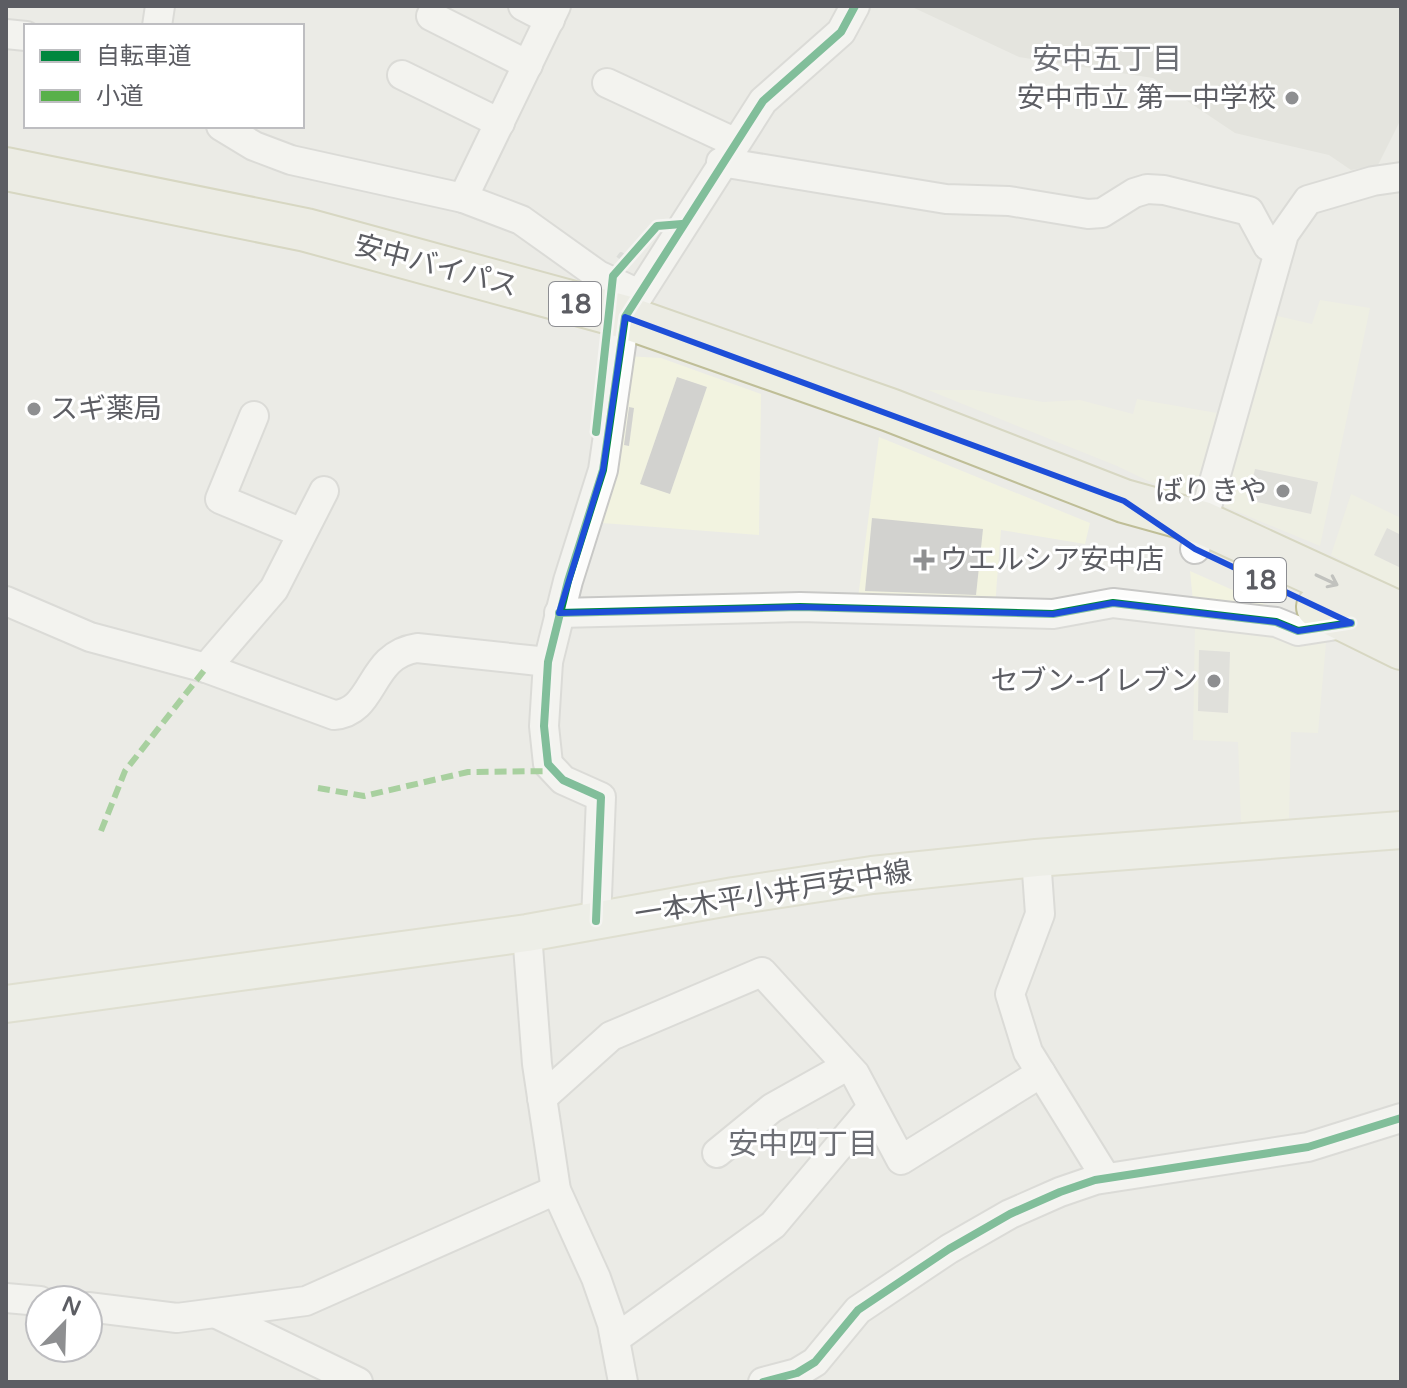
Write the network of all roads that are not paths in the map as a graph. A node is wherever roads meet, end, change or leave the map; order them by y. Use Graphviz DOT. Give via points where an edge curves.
graph roads {
  1 [pos="523,6"];
  2 [pos="855,6"];
  3 [pos="553,13"];
  4 [pos="431,16"];
  5 [pos="528,65"];
  6 [pos="402,75"];
  7 [pos="607,83"];
  8 [pos="500,123"];
  9 [pos="224,128"];
  10 [pos="728,152"];
  11 [pos="6,169"];
  12 [pos="1401,177"];
  13 [pos="463,198"];
  14 [pos="1279,250"];
  15 [pos="632,306"];
  16 [pos="254,416"];
  17 [pos="324,491"];
  18 [pos="302,533"];
  19 [pos="1199,536"];
  20 [pos="6,601"];
  21 [pos="559,613"];
  22 [pos="1401,614"];
  23 [pos="1351,623"];
  24 [pos="1401,648"];
  25 [pos="548,662"];
  26 [pos="206,668"];
  27 [pos="1401,830"];
  28 [pos="1036,858"];
  29 [pos="596,921"];
  30 [pos="527,933"];
  31 [pos="6,1004"];
  32 [pos="847,1066"];
  33 [pos="1041,1073"];
  34 [pos="542,1098"];
  35 [pos="872,1107"];
  36 [pos="1401,1118"];
  37 [pos="717,1153"];
  38 [pos="1106,1178"];
  39 [pos="556,1190"];
  40 [pos="104,1309"];
  41 [pos="219,1315"];
  42 [pos="615,1339"];
  43 [pos="625,1378"];
  44 [pos="358,1382"];
  45 [pos="763,1382"];
  1 -- 3 [label="street"];
  2 -- 10 [label="street" via="841,32 763,101"];
  3 -- 5 [label="street"];
  4 -- 5 [label="street"];
  5 -- 8 [label="street"];
  6 -- 8 [label="street"];
  7 -- 10 [label="street"];
  8 -- 13 [label="street"];
  9 -- 13 [label="street" via="291,160"];
  10 -- 14 [label="street" via="946,199 1009,201 1088,214 1102,213 1134,193 1164,190 1249,211 1268,246"];
  10 -- 15 [label="street"];
  11 -- 15 [label="highway, 安中バイパス / 18" via="306,230"];
  12 -- 14 [label="street" via="1308,200"];
  13 -- 15 [label="street" via="521,220"];
  14 -- 19 [label="street"];
  15 -- 19 [label="highway, 安中バイパス / 18" via="1124,501"];
  15 -- 21 [label="street" via="603,470"];
  16 -- 18 [label="street" via="220,499"];
  17 -- 18 [label="street"];
  18 -- 26 [label="street" via="274,589"];
  19 -- 22 [label="highway, 安中バイパス / 18, one-way"];
  19 -- 23 [label="highway, 安中バイパス / 18"];
  20 -- 26 [label="street" via="90,637"];
  21 -- 23 [label="street" via="800,607 1053,614 1113,603 1276,622 1298,631"];
  21 -- 25 [label="street"];
  23 -- 24 [label="highway, 安中バイパス / 18"];
  25 -- 26 [label="street" via="404,650 392,656 354,708 334,715"];
  25 -- 29 [label="street" via="548,764 563,780 601,797"];
  27 -- 28 [label="main road, 一本木平小井戸安中線"];
  28 -- 29 [label="main road, 一本木平小井戸安中線" via="872,875"];
  28 -- 33 [label="street" via="1040,914 1010,994 1028,1052"];
  29 -- 30 [label="main road, 一本木平小井戸安中線"];
  30 -- 31 [label="main road, 一本木平小井戸安中線"];
  30 -- 34 [label="street"];
  32 -- 34 [label="street" via="762,972 611,1036"];
  32 -- 35 [label="street"];
  32 -- 37 [label="street" via="772,1108"];
  33 -- 35 [label="street" via="901,1160"];
  33 -- 38 [label="street"];
  34 -- 39 [label="street"];
  35 -- 42 [label="street" via="773,1225"];
  36 -- 38 [label="street" via="1308,1147"];
  38 -- 45 [label="street" via="1010,1214 949,1249 858,1310 815,1362"];
  39 -- 41 [label="street" via="306,1301"];
  39 -- 42 [label="street" via="596,1278"];
  40 -- 41 [label="street" via="177,1318"];
  41 -- 44 [label="street"];
  42 -- 43 [label="street"];
}
